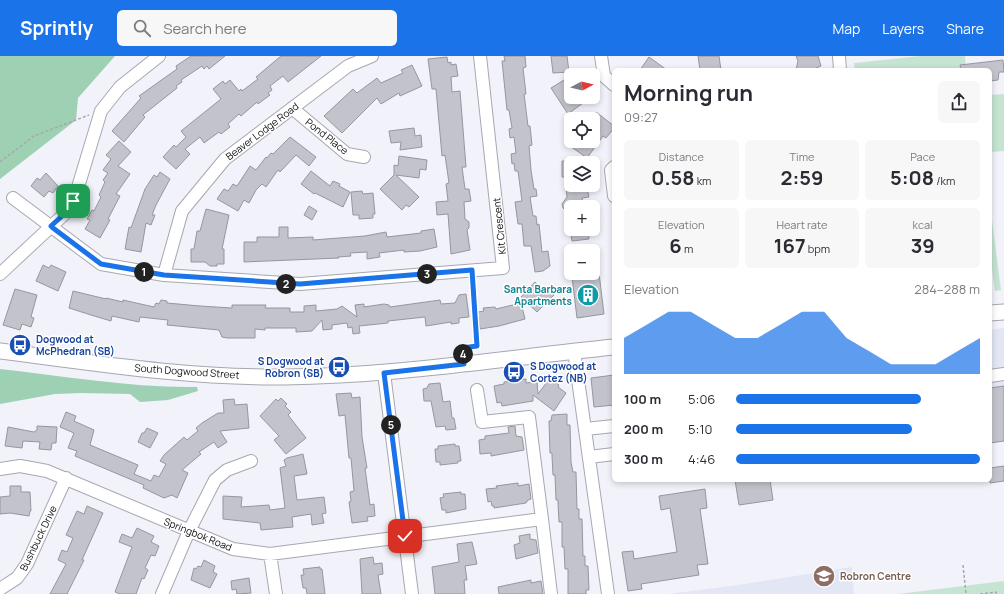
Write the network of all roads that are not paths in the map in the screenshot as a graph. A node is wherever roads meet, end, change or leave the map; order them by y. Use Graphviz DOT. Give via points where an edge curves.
graph roads {
  1 [pos="158,56"];
  2 [pos="372,56"];
  3 [pos="480,56"];
  4 [pos="601,56"];
  5 [pos="839,56"];
  6 [pos="840,68"];
  7 [pos="612,83"];
  8 [pos="292,108"];
  9 [pos="364,157"];
  10 [pos="612,169"];
  11 [pos="612,179"];
  12 [pos="13,198"];
  13 [pos="51,226"];
  14 [pos="0,274"];
  15 [pos="164,275"];
  16 [pos="1004,312"];
  17 [pos="992,313"];
  18 [pos="612,347"];
  19 [pos="0,351"];
  20 [pos="574,351"];
  21 [pos="384,373"];
  22 [pos="1004,374"];
  23 [pos="992,376"];
  24 [pos="477,390"];
  25 [pos="612,426"];
  26 [pos="585,429"];
  27 [pos="612,454"];
  28 [pos="589,457"];
  29 [pos="251,461"];
  30 [pos="0,469"];
  31 [pos="66,478"];
  32 [pos="542,519"];
  33 [pos="189,530"];
  34 [pos="405,536"];
  35 [pos="270,554"];
  36 [pos="0,589"];
  37 [pos="162,594"];
  38 [pos="276,594"];
  39 [pos="412,594"];
  40 [pos="551,594"];
  41 [pos="608,594"];
  1 -- 13 [label="street" via="120,87 101,111 72,207"];
  2 -- 8 [label="street, Beaver Lodge Road" via="348,66"];
  3 -- 15 [label="street, Kit Crescent" via="503,268 300,284"];
  4 -- 7 [label="street" via="604,76"];
  5 -- 6 [label="street"];
  8 -- 9 [label="street, Pond Place" via="347,154"];
  8 -- 15 [label="street, Beaver Lodge Road" via="224,159 182,211"];
  10 -- 11 [label="street"];
  12 -- 13 [label="street, Kit Crescent"];
  13 -- 14 [label="street"];
  13 -- 15 [label="street, Kit Crescent" via="101,264"];
  16 -- 17 [label="main road"];
  18 -- 20 [label="main road, South Dogwood Street"];
  19 -- 21 [label="main road, South Dogwood Street" via="202,374 283,377"];
  20 -- 21 [label="main road, South Dogwood Street"];
  20 -- 26 [label="street"];
  21 -- 34 [label="street"];
  22 -- 23 [label="street"];
  24 -- 32 [label="street" via="482,422 528,417"];
  25 -- 26 [label="street"];
  26 -- 28 [label="street"];
  27 -- 28 [label="street"];
  28 -- 41 [label="street"];
  29 -- 33 [label="street" via="227,470 215,480"];
  30 -- 31 [label="street, Springbok Road" via="20,466"];
  31 -- 33 [label="street, Springbok Road"];
  31 -- 36 [label="street, Bushbuck Drive" via="27,564 17,578"];
  32 -- 34 [label="street, Springbok Road"];
  32 -- 40 [label="street"];
  33 -- 35 [label="street, Springbok Road" via="233,549"];
  33 -- 37 [label="street"];
  34 -- 35 [label="street, Springbok Road"];
  34 -- 39 [label="street"];
  35 -- 38 [label="street"];
}
